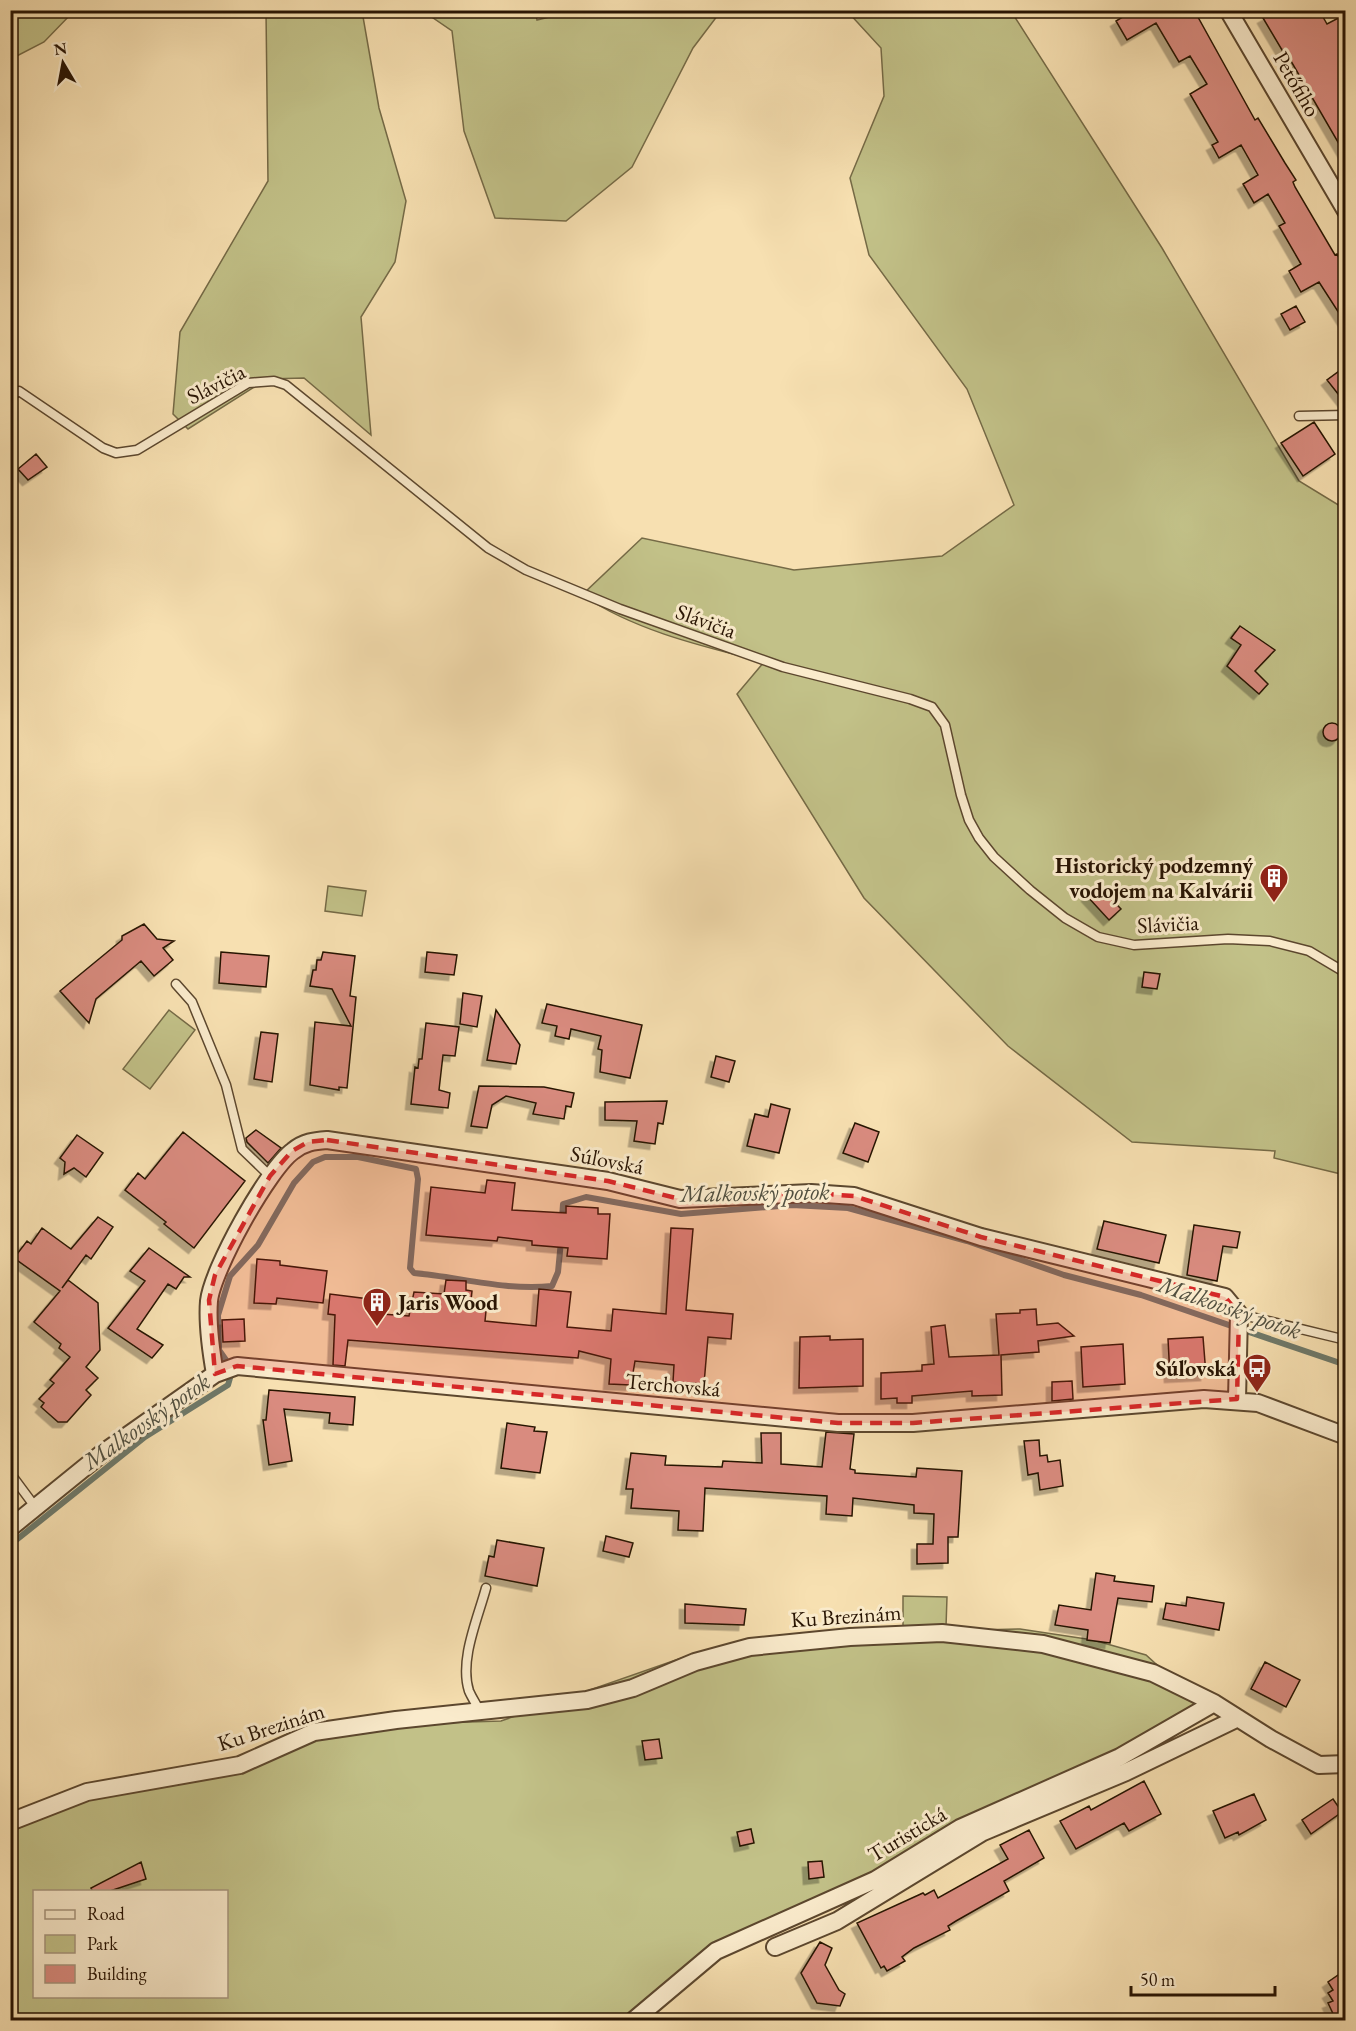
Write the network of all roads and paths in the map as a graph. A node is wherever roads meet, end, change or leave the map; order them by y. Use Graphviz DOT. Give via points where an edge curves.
graph roads {
  1 [pos="1228,10"];
  2 [pos="1346,211"];
  3 [pos="15,389"];
  4 [pos="10,397"];
  5 [pos="1346,415"];
  6 [pos="1299,416"];
  7 [pos="1346,973"];
  8 [pos="176,984"];
  9 [pos="270,1176"];
  10 [pos="1239,1314"];
  11 [pos="1346,1340"];
  12 [pos="224,1371"];
  13 [pos="1237,1400"];
  14 [pos="1346,1436"];
  15 [pos="10,1473"];
  16 [pos="36,1508"];
  17 [pos="10,1528"];
  18 [pos="486,1588"];
  19 [pos="1214,1703"];
  20 [pos="480,1713"];
  21 [pos="1238,1718"];
  22 [pos="1346,1764"];
  23 [pos="10,1822"];
  24 [pos="775,1947"];
  25 [pos="634,2020"];
  1 -- 2 [label="street, Petőfiho"];
  3 -- 4 [label="lane, Slávičia"];
  3 -- 7 [label="lane, Slávičia" via="103,448 125,453 137,450 248,383 274,381 286,385 488,548 526,570 620,609 783,667 932,707 945,725 961,795 979,838 1030,890 1065,918 1098,937 1134,945 1228,939 1270,941 1309,951"];
  5 -- 6 [label="lane"];
  8 -- 9 [label="lane" via="192,1002 226,1084 242,1149"];
  9 -- 10 [label="street, Súľovská" via="291,1151 308,1142 327,1140 608,1181 680,1199 811,1193 854,1196 981,1237 1225,1297"];
  9 -- 12 [label="street, Súľovská" via="215,1275 209,1300"];
  10 -- 11 [label="lane"];
  10 -- 13 [label="street"];
  12 -- 13 [label="street, Terchovská" via="838,1423 913,1423 1204,1398"];
  12 -- 16 [label="street" via="100,1455"];
  13 -- 14 [label="street, Terchovská" via="1258,1403"];
  15 -- 16 [label="lane"];
  16 -- 17 [label="street"];
  18 -- 20 [label="lane" via="467,1672 469,1690"];
  19 -- 20 [label="street, Ku Brezinám" via="1153,1673 1043,1644 942,1633 750,1647 587,1700"];
  19 -- 21 [label="street, Ku Brezinám"];
  19 -- 25 [label="street, Turistická" via="1120,1757 960,1828 875,1880 716,1951"];
  20 -- 23 [label="street, Ku Brezinám" via="314,1732 240,1765 87,1792"];
  21 -- 22 [label="street, Ku Brezinám" via="1319,1765"];
  21 -- 24 [label="street, Turistická" via="1126,1772 983,1832 837,1921"];
}
